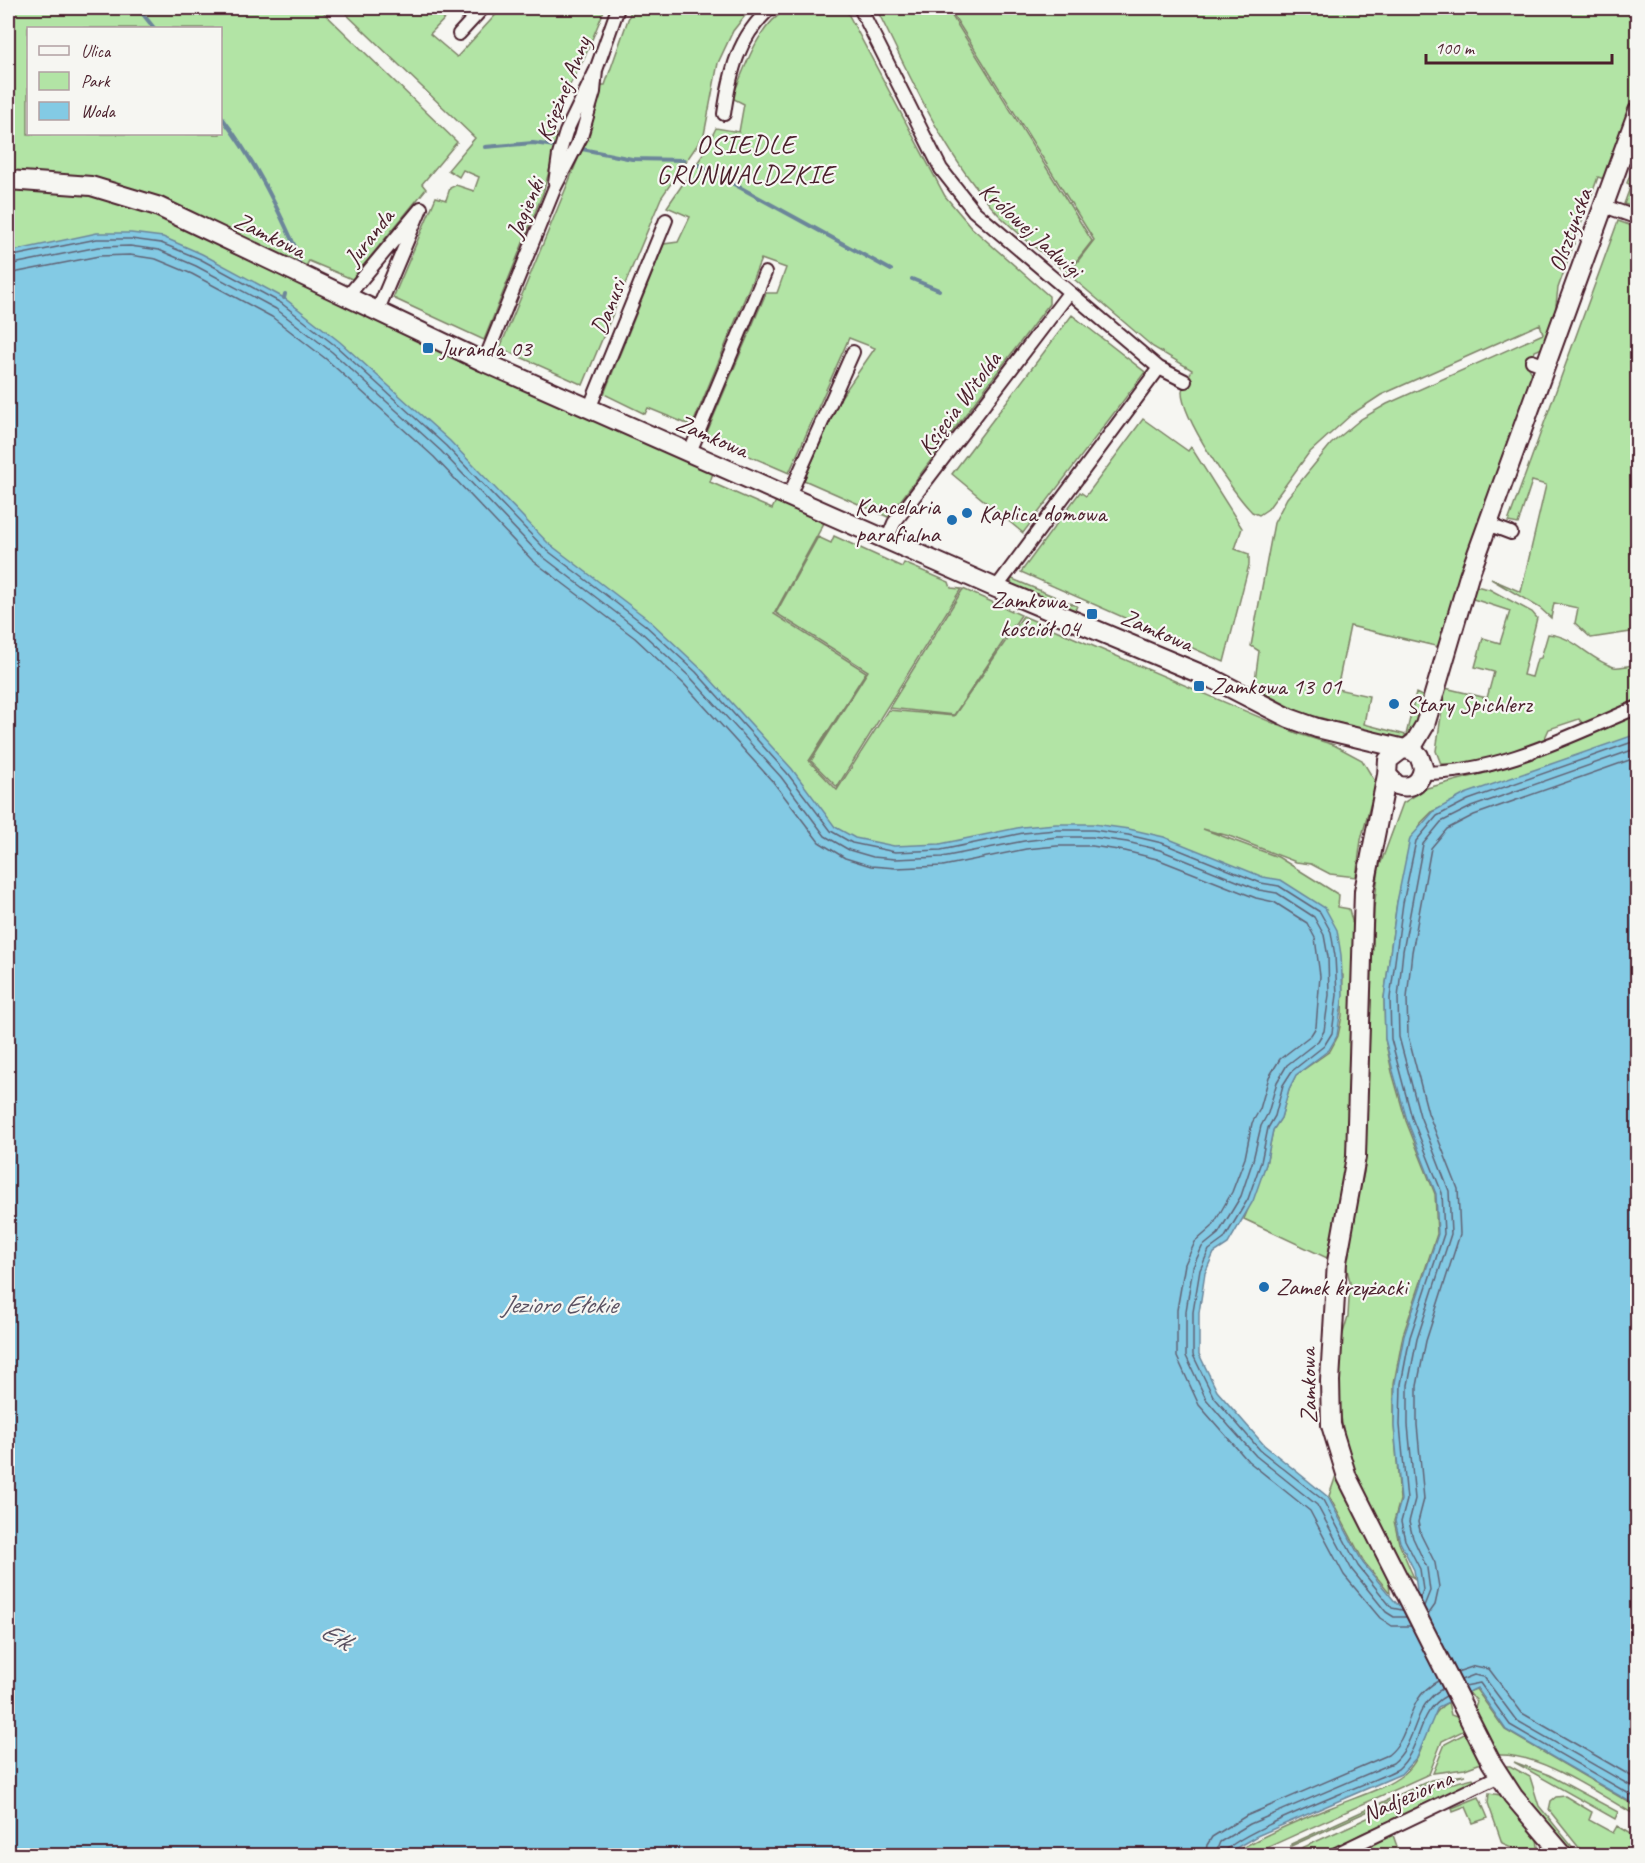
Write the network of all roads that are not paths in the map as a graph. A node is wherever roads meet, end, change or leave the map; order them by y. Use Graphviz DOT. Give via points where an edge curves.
graph roads {
  1 [pos="483,8"];
  2 [pos="618,8"];
  3 [pos="771,8"];
  4 [pos="860,8"];
  5 [pos="459,34"];
  6 [pos="596,70"];
  7 [pos="1638,111"];
  8 [pos="724,114"];
  9 [pos="8,180"];
  10 [pos="1604,206"];
  11 [pos="1638,218"];
  12 [pos="666,220"];
  13 [pos="765,273"];
  14 [pos="1069,293"];
  15 [pos="346,298"];
  16 [pos="377,312"];
  17 [pos="853,352"];
  18 [pos="484,362"];
  19 [pos="1159,368"];
  20 [pos="1185,381"];
  21 [pos="589,409"];
  22 [pos="690,452"];
  23 [pos="789,496"];
  24 [pos="1487,524"];
  25 [pos="1511,533"];
  26 [pos="887,540"];
  27 [pos="996,588"];
  28 [pos="1439,674"];
  29 [pos="1638,707"];
  30 [pos="1334,733"];
  31 [pos="1403,750"];
  32 [pos="1423,767"];
  33 [pos="1386,770"];
  34 [pos="1406,787"];
  35 [pos="1370,856"];
  36 [pos="1500,1776"];
  37 [pos="1332,1855"];
  38 [pos="1564,1856"];
  1 -- 5 [label="street"];
  2 -- 6 [label="street, Księżnej Anny"];
  3 -- 8 [label="street" via="752,27 740,49 729,79"];
  4 -- 14 [label="street, Królowej Jadwigi" via="952,185 990,227"];
  6 -- 18 [label="street, Jagienki" via="581,137 555,187"];
  7 -- 10 [label="street, Olsztyńska"];
  9 -- 15 [label="street, Zamkowa" via="71,183 111,190 157,206"];
  10 -- 11 [label="street"];
  10 -- 24 [label="street, Olsztyńska" via="1539,363"];
  12 -- 21 [label="street, Danusi"];
  13 -- 22 [label="street"];
  14 -- 19 [label="street, Królowej Jadwigi"];
  14 -- 26 [label="street, Księcia Witolda" via="894,523"];
  15 -- 16 [label="street, Zamkowa"];
  15 -- 16 [label="street, Juranda" via="421,208"];
  16 -- 18 [label="street, Zamkowa"];
  17 -- 23 [label="street"];
  18 -- 21 [label="street, Zamkowa"];
  19 -- 20 [label="street, Królowej Jadwigi"];
  19 -- 27 [label="street"];
  21 -- 22 [label="street, Zamkowa"];
  22 -- 23 [label="street, Zamkowa"];
  23 -- 26 [label="street, Zamkowa"];
  24 -- 25 [label="street"];
  24 -- 28 [label="street"];
  26 -- 27 [label="street, Zamkowa"];
  27 -- 30 [label="street, Zamkowa" via="1215,680 1289,718"];
  28 -- 31 [label="street" via="1425,725 1415,742"];
  28 -- 32 [label="street" via="1434,727"];
  29 -- 32 [label="street" via="1497,763 1448,772"];
  30 -- 31 [label="street, Zamkowa"];
  30 -- 33 [label="street, Zamkowa" via="1369,750"];
  31 -- 32 [label="street" via="1413,751"];
  31 -- 33 [label="street" via="1391,755"];
  32 -- 34 [label="street" via="1419,781"];
  33 -- 34 [label="street" via="1396,786"];
  33 -- 35 [label="street, Zamkowa"];
  34 -- 35 [label="street, Zamkowa" via="1392,805"];
  35 -- 36 [label="street, Zamkowa" via="1364,891 1356,1157 1337,1262 1330,1408 1339,1458"];
  36 -- 37 [label="street, Nadjeziorna"];
  36 -- 38 [label="street, Zamkowa"];
}
